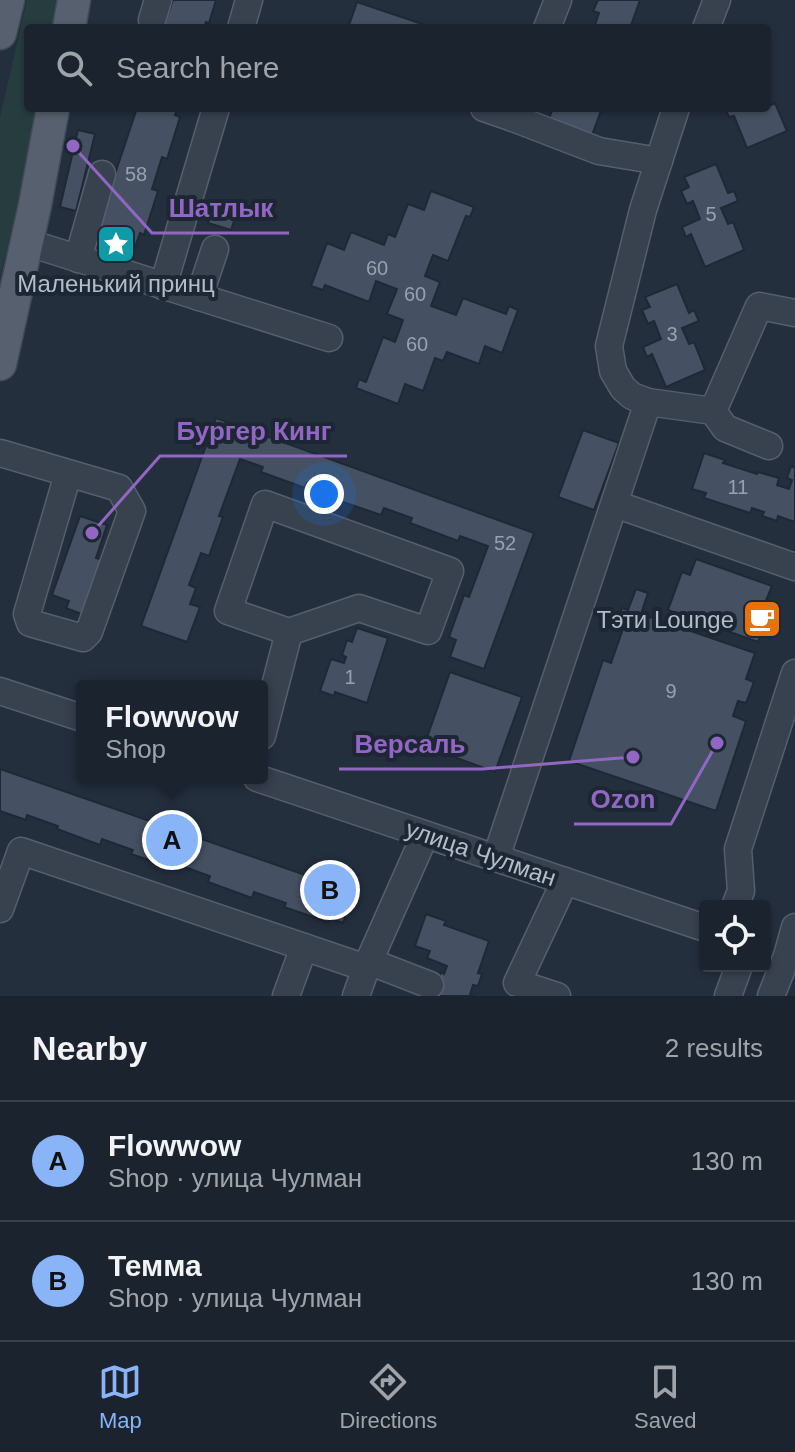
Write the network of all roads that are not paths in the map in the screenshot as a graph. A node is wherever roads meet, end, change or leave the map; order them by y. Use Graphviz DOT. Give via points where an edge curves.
graph roads {
  1 [pos="8,0"];
  2 [pos="74,0"];
  3 [pos="558,0"];
  4 [pos="717,0"];
  5 [pos="70,24"];
  6 [pos="549,24"];
  7 [pos="708,24"];
  8 [pos="0,33"];
  9 [pos="52,112"];
  10 [pos="215,112"];
  11 [pos="675,112"];
  12 [pos="515,113"];
  13 [pos="659,161"];
  14 [pos="102,174"];
  15 [pos="26,242"];
  16 [pos="215,249"];
  17 [pos="78,259"];
  18 [pos="163,286"];
  19 [pos="199,297"];
  20 [pos="795,313"];
  21 [pos="329,338"];
  22 [pos="0,364"];
  23 [pos="648,402"];
  24 [pos="713,411"];
  25 [pos="769,446"];
  26 [pos="0,453"];
  27 [pos="68,474"];
  28 [pos="615,504"];
  29 [pos="795,567"];
  30 [pos="289,632"];
  31 [pos="795,673"];
  32 [pos="0,691"];
  33 [pos="268,713"];
  34 [pos="76,716"];
  35 [pos="268,782"];
  36 [pos="425,835"];
  37 [pos="496,858"];
  38 [pos="565,881"];
  39 [pos="737,900"];
  40 [pos="0,909"];
  41 [pos="699,926"];
  42 [pos="795,927"];
  43 [pos="304,947"];
  44 [pos="782,954"];
  45 [pos="367,965"];
  46 [pos="737,972"];
  47 [pos="430,985"];
  48 [pos="286,996"];
  49 [pos="356,996"];
  50 [pos="557,996"];
  51 [pos="728,996"];
  52 [pos="771,996"];
  1 -- 8 [label="main road"];
  2 -- 5 [label="main road"];
  3 -- 6 [label="street"];
  4 -- 7 [label="street"];
  9 -- 15 [label="main road"];
  10 -- 18 [label="street"];
  11 -- 13 [label="street"];
  12 -- 13 [label="street" via="599,151"];
  13 -- 23 [label="street" via="609,346 613,371 623,388"];
  14 -- 17 [label="street"];
  15 -- 17 [label="street"];
  15 -- 22 [label="main road"];
  16 -- 19 [label="street"];
  17 -- 18 [label="street"];
  18 -- 19 [label="street"];
  19 -- 21 [label="street"];
  20 -- 24 [label="street" via="759,306"];
  23 -- 24 [label="street"];
  23 -- 28 [label="street"];
  24 -- 25 [label="street" via="725,428"];
  26 -- 27 [label="street"];
  27 -- 27 [label="street" via="27,614 30,623 83,638 132,511 119,488"];
  28 -- 29 [label="street"];
  28 -- 37 [label="street"];
  30 -- 30 [label="street" via="228,611 265,504 450,571 428,631 359,608"];
  30 -- 33 [label="street"];
  31 -- 39 [label="street" via="738,849"];
  32 -- 34 [label="street"];
  35 -- 36 [label="street, улица Чулман"];
  36 -- 37 [label="street, улица Чулман"];
  36 -- 45 [label="street"];
  37 -- 38 [label="street, улица Чулман"];
  38 -- 41 [label="street, улица Чулман"];
  38 -- 50 [label="street" via="517,983"];
  40 -- 43 [label="street" via="21,851"];
  42 -- 44 [label="street"];
  43 -- 45 [label="street"];
  43 -- 48 [label="street"];
  44 -- 52 [label="street"];
  45 -- 47 [label="street"];
  45 -- 49 [label="street"];
  46 -- 51 [label="street"];
}
